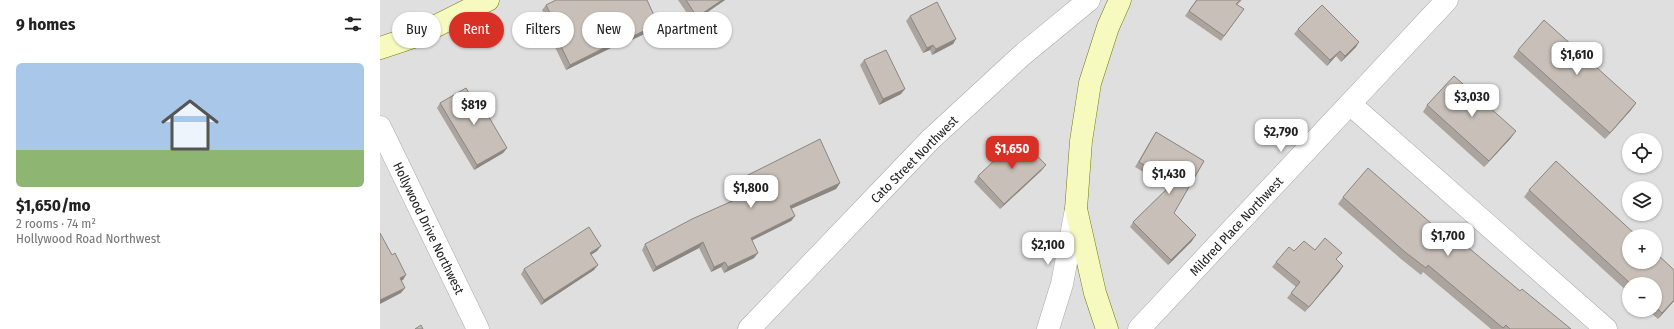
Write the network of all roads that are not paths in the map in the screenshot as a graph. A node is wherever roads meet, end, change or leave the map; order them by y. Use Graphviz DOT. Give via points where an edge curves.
graph roads {
  1 [pos="488,0"];
  2 [pos="1089,0"];
  3 [pos="1120,0"];
  4 [pos="1447,0"];
  5 [pos="380,48"];
  6 [pos="1350,104"];
  7 [pos="380,127"];
  8 [pos="1076,209"];
  9 [pos="478,329"];
  10 [pos="749,329"];
  11 [pos="1048,329"];
  12 [pos="1107,329"];
  13 [pos="1139,329"];
  14 [pos="1606,329"];
  1 -- 5 [label="street" via="416,36"];
  2 -- 10 [label="street, Cato Street Northwest" via="1021,56 930,140"];
  3 -- 8 [label="street" via="1108,27 1090,83 1081,141"];
  4 -- 6 [label="street, Mildred Place Northwest"];
  6 -- 13 [label="street, Mildred Place Northwest"];
  6 -- 14 [label="street"];
  7 -- 9 [label="street, Hollywood Drive Northwest"];
  8 -- 11 [label="street" via="1062,284"];
  8 -- 12 [label="street" via="1095,293"];
}
